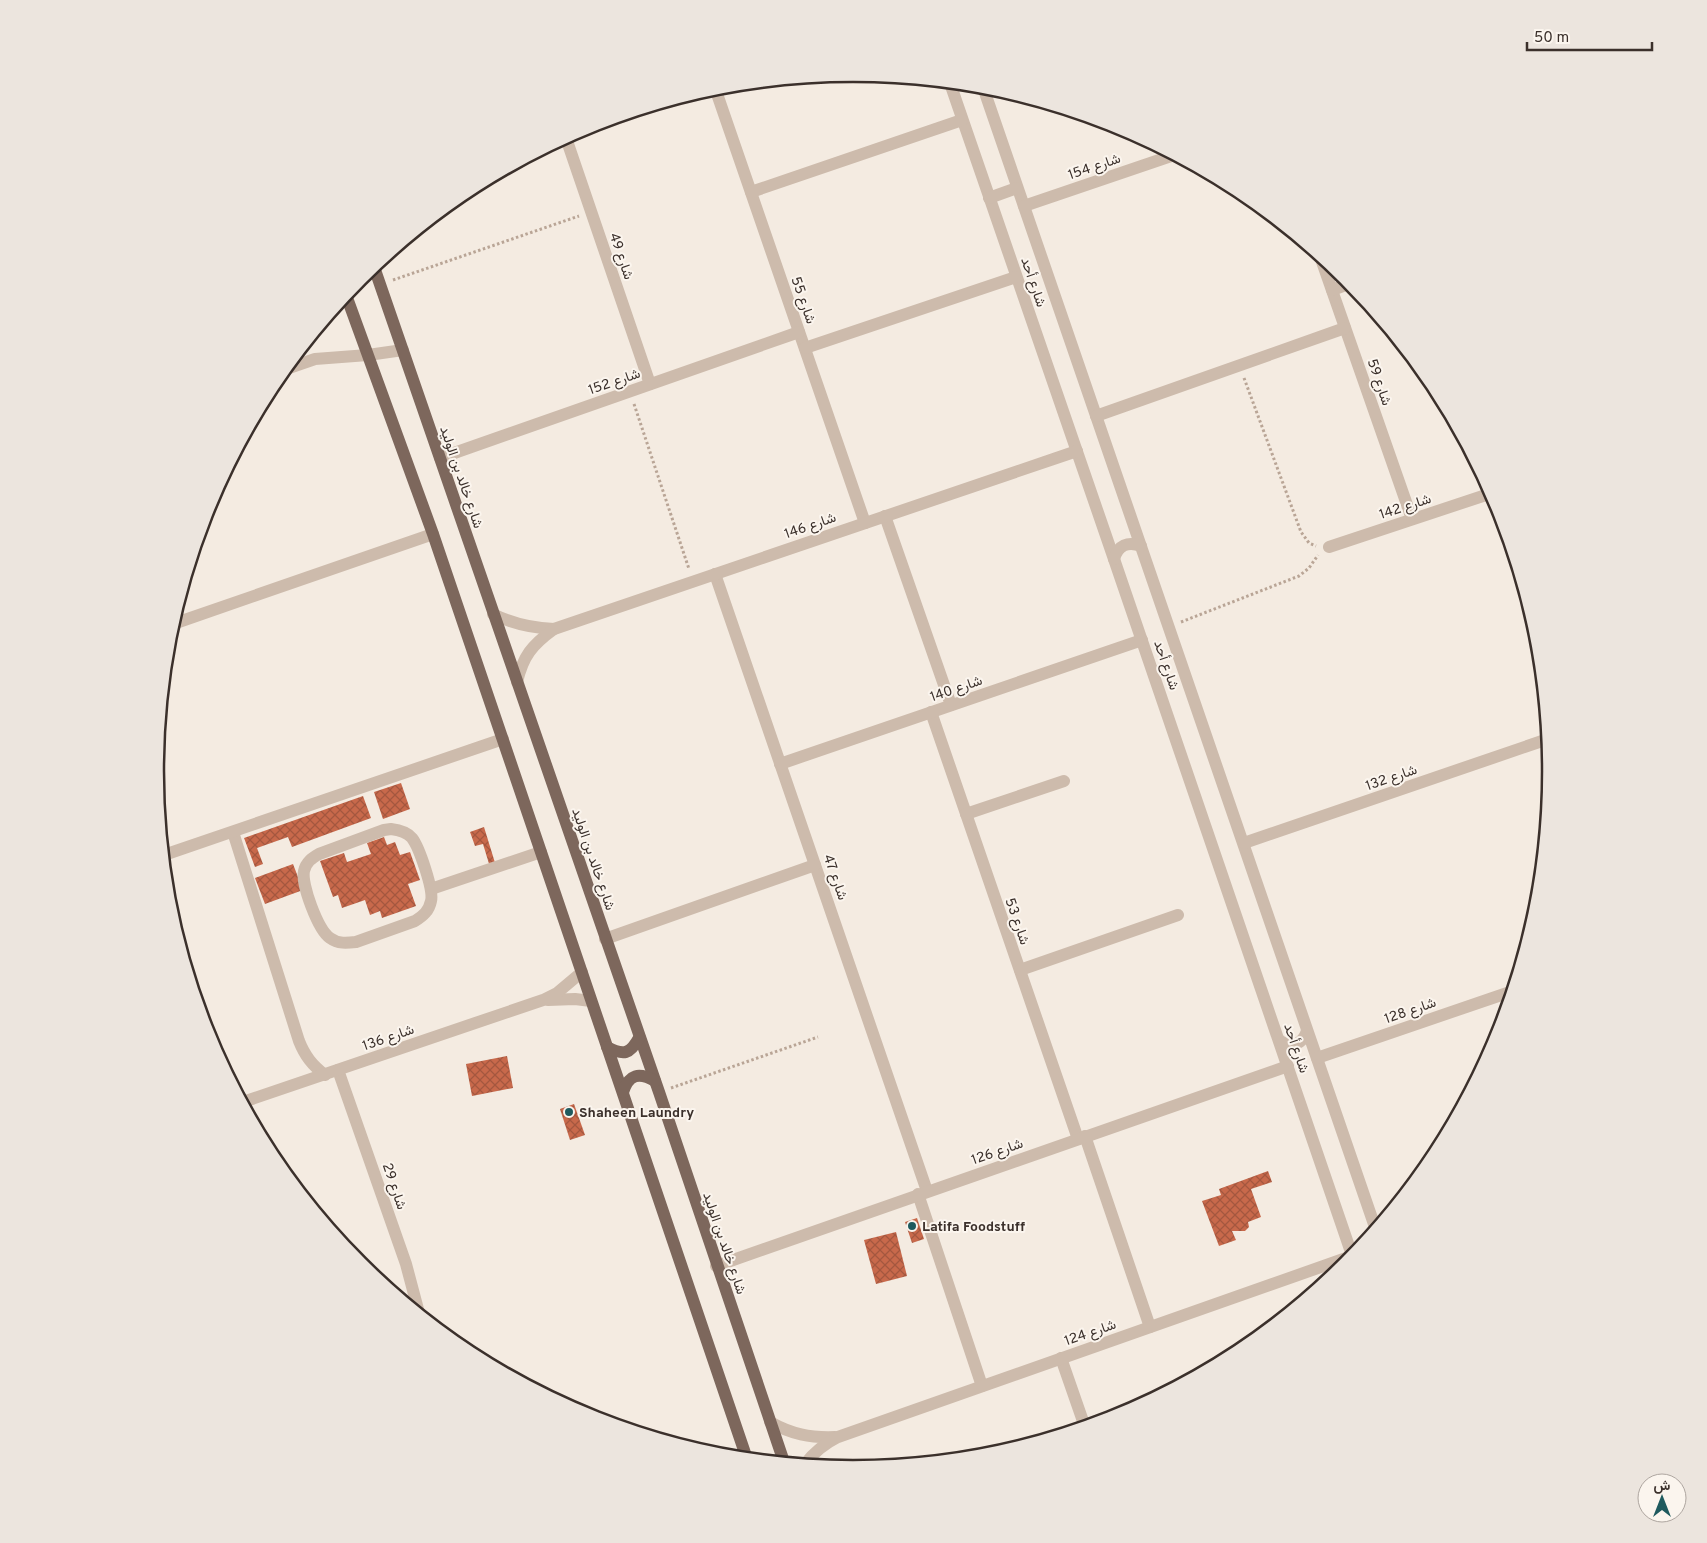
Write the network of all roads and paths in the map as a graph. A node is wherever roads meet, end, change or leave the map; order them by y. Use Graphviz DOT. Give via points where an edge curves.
graph roads {
  1 [pos="952,90"];
  2 [pos="718,96"];
  3 [pos="986,96"];
  4 [pos="962,120"];
  5 [pos="568,145"];
  6 [pos="1167,158"];
  7 [pos="1018,188"];
  8 [pos="750,192"];
  9 [pos="989,198"];
  10 [pos="1024,206"];
  11 [pos="591,212"];
  12 [pos="1324,268"];
  13 [pos="377,274"];
  14 [pos="1016,277"];
  15 [pos="380,284"];
  16 [pos="1343,286"];
  17 [pos="1332,290"];
  18 [pos="349,302"];
  19 [pos="1345,328"];
  20 [pos="799,332"];
  21 [pos="805,348"];
  22 [pos="403,350"];
  23 [pos="368,355"];
  24 [pos="299,364"];
  25 [pos="1240,365"];
  26 [pos="650,384"];
  27 [pos="630,391"];
  28 [pos="1096,416"];
  29 [pos="1077,450"];
  30 [pos="440,458"];
  31 [pos="1484,495"];
  32 [pos="885,516"];
  33 [pos="1412,519"];
  34 [pos="865,523"];
  35 [pos="433,534"];
  36 [pos="1141,546"];
  37 [pos="1325,547"];
  38 [pos="1114,559"];
  39 [pos="715,574"];
  40 [pos="693,581"];
  41 [pos="493,614"];
  42 [pos="182,621"];
  43 [pos="1169,627"];
  44 [pos="554,629"];
  45 [pos="1142,640"];
  46 [pos="517,682"];
  47 [pos="951,705"];
  48 [pos="931,712"];
  49 [pos="502,739"];
  50 [pos="1541,742"];
  51 [pos="780,764"];
  52 [pos="1064,782"];
  53 [pos="966,814"];
  54 [pos="233,832"];
  55 [pos="1244,843"];
  56 [pos="541,852"];
  57 [pos="169,854"];
  58 [pos="816,865"];
  59 [pos="431,888"];
  60 [pos="1178,915"];
  61 [pos="605,939"];
  62 [pos="1020,970"];
  63 [pos="582,972"];
  64 [pos="1506,993"];
  65 [pos="543,1000"];
  66 [pos="592,1001"];
  67 [pos="1307,1031"];
  68 [pos="818,1037"];
  69 [pos="639,1038"];
  70 [pos="1279,1040"];
  71 [pos="607,1047"];
  72 [pos="1316,1058"];
  73 [pos="1288,1066"];
  74 [pos="338,1070"];
  75 [pos="324,1075"];
  76 [pos="657,1087"];
  77 [pos="623,1092"];
  78 [pos="249,1100"];
  79 [pos="1082,1138"];
  80 [pos="922,1193"];
  81 [pos="1374,1224"];
  82 [pos="1350,1249"];
  83 [pos="1337,1262"];
  84 [pos="716,1266"];
  85 [pos="417,1304"];
  86 [pos="1150,1327"];
  87 [pos="1062,1358"];
  88 [pos="982,1386"];
  89 [pos="1083,1421"];
  90 [pos="770,1422"];
  91 [pos="838,1437"];
  92 [pos="744,1452"];
  93 [pos="782,1457"];
  94 [pos="809,1459"];
  1 -- 4 [label="street, شارع أحد"];
  2 -- 8 [label="street, شارع 55"];
  3 -- 7 [label="street, شارع أحد"];
  4 -- 8 [label="street"];
  4 -- 9 [label="street, شارع أحد"];
  5 -- 11 [label="street, شارع 49"];
  6 -- 10 [label="street, شارع 154"];
  7 -- 9 [label="street"];
  7 -- 10 [label="street, شارع أحد"];
  8 -- 20 [label="street, شارع 55"];
  9 -- 14 [label="street, شارع أحد"];
  10 -- 28 [label="street, شارع أحد"];
  11 -- 15 [label="path"];
  11 -- 26 [label="street, شارع 49"];
  12 -- 17 [label="street, شارع 59"];
  13 -- 15 [label="main road, شارع خالد بن الوليد"];
  14 -- 21 [label="street"];
  14 -- 29 [label="street, شارع أحد"];
  15 -- 22 [label="main road, شارع خالد بن الوليد"];
  16 -- 17 [label="street"];
  17 -- 19 [label="street, شارع 59"];
  18 -- 23 [label="main road"];
  19 -- 25 [label="street"];
  19 -- 33 [label="street, شارع 59"];
  20 -- 21 [label="street, شارع 55"];
  20 -- 26 [label="street, شارع 152"];
  21 -- 34 [label="street, شارع 55"];
  22 -- 23 [label="street"];
  22 -- 30 [label="main road, شارع خالد بن الوليد"];
  23 -- 24 [label="street" via="315,358"];
  23 -- 35 [label="main road"];
  25 -- 28 [label="street"];
  25 -- 37 [label="path" via="1301,532 1309,543"];
  26 -- 27 [label="street, شارع 152"];
  27 -- 30 [label="street, شارع 152"];
  27 -- 40 [label="path"];
  28 -- 36 [label="street, شارع أحد"];
  29 -- 32 [label="street, شارع 146"];
  29 -- 38 [label="street, شارع أحد"];
  30 -- 41 [label="main road, شارع خالد بن الوليد"];
  31 -- 33 [label="street, شارع 142"];
  32 -- 34 [label="street, شارع 146"];
  32 -- 47 [label="street"];
  33 -- 37 [label="street, شارع 142"];
  34 -- 39 [label="street, شارع 146"];
  35 -- 42 [label="street"];
  35 -- 49 [label="main road"];
  36 -- 38 [label="street" via="1134,543 1120,547"];
  36 -- 43 [label="street, شارع أحد"];
  37 -- 43 [label="path" via="1299,576"];
  38 -- 45 [label="street, شارع أحد"];
  39 -- 40 [label="street, شارع 146"];
  39 -- 51 [label="street, شارع 47"];
  40 -- 44 [label="street, شارع 146"];
  41 -- 44 [label="street, شارع 146" via="522,626"];
  41 -- 46 [label="main road, شارع خالد بن الوليد"];
  43 -- 55 [label="street, شارع أحد"];
  44 -- 46 [label="street, شارع 146" via="529,652 520,666"];
  45 -- 47 [label="street, شارع 140"];
  45 -- 70 [label="street, شارع أحد"];
  46 -- 61 [label="main road, شارع خالد بن الوليد"];
  47 -- 48 [label="street, شارع 140"];
  48 -- 51 [label="street, شارع 140"];
  48 -- 53 [label="street, شارع 53"];
  49 -- 54 [label="street"];
  49 -- 56 [label="main road"];
  50 -- 55 [label="street, شارع 132"];
  51 -- 58 [label="street, شارع 47"];
  52 -- 53 [label="street"];
  53 -- 62 [label="street, شارع 53"];
  54 -- 57 [label="street"];
  54 -- 75 [label="street" via="299,1041 304,1054"];
  55 -- 67 [label="street, شارع أحد"];
  56 -- 59 [label="street"];
  56 -- 63 [label="main road"];
  58 -- 61 [label="street"];
  58 -- 80 [label="street, شارع 47"];
  59 -- 59 [label="street" via="412,839 392,829 312,858 303,878 324,933 331,939 348,943 419,919 429,908"];
  60 -- 62 [label="street"];
  61 -- 69 [label="main road, شارع خالد بن الوليد"];
  62 -- 79 [label="street, شارع 53"];
  63 -- 65 [label="street, شارع 136"];
  63 -- 66 [label="main road"];
  64 -- 72 [label="street, شارع 128"];
  65 -- 66 [label="street, شارع 136"];
  65 -- 74 [label="street, شارع 136"];
  66 -- 71 [label="main road"];
  67 -- 70 [label="street" via="1299,1043 1285,1044"];
  67 -- 72 [label="street, شارع أحد"];
  68 -- 76 [label="path"];
  69 -- 71 [label="main road" via="632,1050 626,1052"];
  69 -- 76 [label="main road, شارع خالد بن الوليد"];
  70 -- 73 [label="street, شارع أحد"];
  71 -- 77 [label="main road"];
  72 -- 81 [label="street, شارع أحد"];
  73 -- 79 [label="street, شارع 126"];
  73 -- 82 [label="street, شارع أحد"];
  74 -- 75 [label="street, شارع 136"];
  74 -- 85 [label="street, شارع 29" via="406,1264"];
  75 -- 78 [label="street, شارع 136"];
  76 -- 77 [label="main road" via="642,1075 635,1076"];
  76 -- 84 [label="main road, شارع خالد بن الوليد"];
  77 -- 92 [label="main road"];
  79 -- 80 [label="street, شارع 126"];
  79 -- 86 [label="street, شارع 53"];
  80 -- 84 [label="street, شارع 126"];
  80 -- 88 [label="street, شارع 47"];
  83 -- 86 [label="street, شارع 124"];
  84 -- 90 [label="main road, شارع خالد بن الوليد"];
  86 -- 87 [label="street, شارع 124"];
  87 -- 88 [label="street, شارع 124"];
  87 -- 89 [label="street"];
  88 -- 91 [label="street, شارع 124"];
  90 -- 91 [label="street, شارع 124" via="802,1436"];
  90 -- 93 [label="main road, شارع خالد بن الوليد"];
  91 -- 94 [label="street, شارع 124" via="823,1445"];
}
